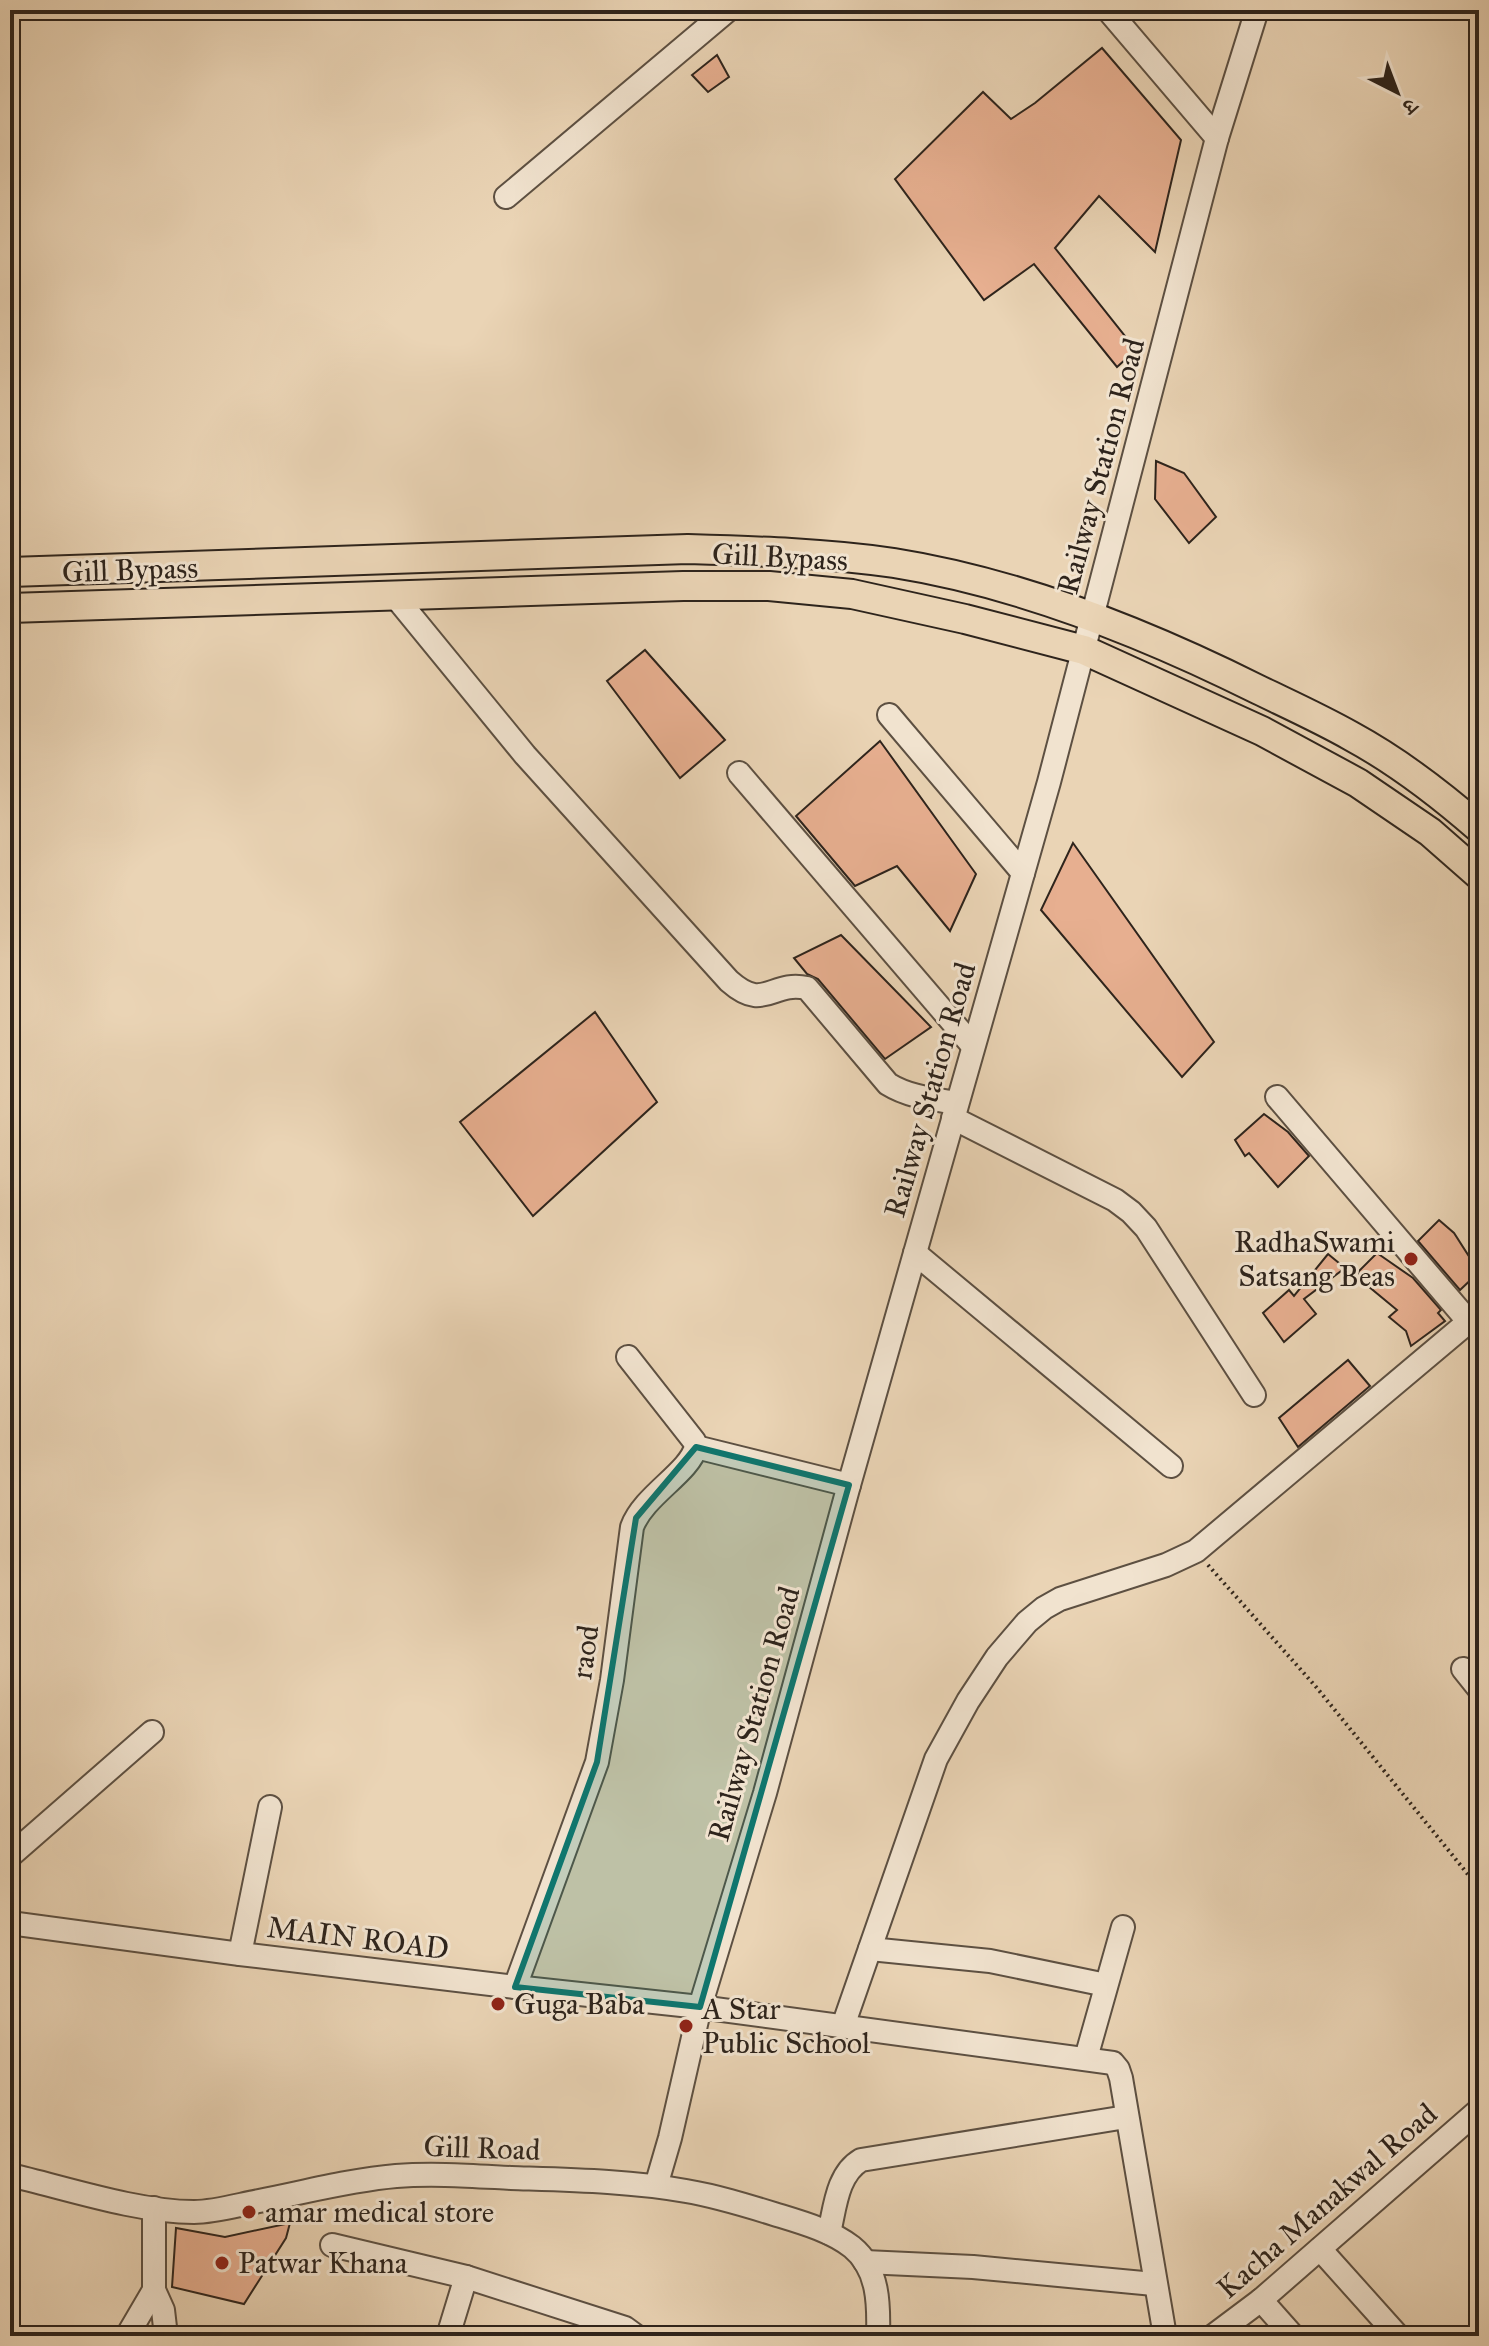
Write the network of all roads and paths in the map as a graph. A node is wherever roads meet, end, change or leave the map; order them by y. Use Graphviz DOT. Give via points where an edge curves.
graph roads {
  1 [pos="1108,10"];
  2 [pos="1257,10"];
  3 [pos="724,11"];
  4 [pos="1217,138"];
  5 [pos="506,197"];
  6 [pos="10,572"];
  7 [pos="394,595"];
  8 [pos="10,608"];
  9 [pos="1092,618"];
  10 [pos="1084,650"];
  11 [pos="889,715"];
  12 [pos="739,773"];
  13 [pos="1479,828"];
  14 [pos="1023,873"];
  15 [pos="1479,875"];
  16 [pos="973,1046"];
  17 [pos="1277,1097"];
  18 [pos="955,1110"];
  19 [pos="915,1253"];
  20 [pos="1474,1317"];
  21 [pos="628,1357"];
  22 [pos="1254,1395"];
  23 [pos="696,1447"];
  24 [pos="1171,1466"];
  25 [pos="849,1485"];
  26 [pos="1196,1551"];
  27 [pos="1463,1669"];
  28 [pos="1479,1689"];
  29 [pos="152,1732"];
  30 [pos="270,1807"];
  31 [pos="10,1856"];
  32 [pos="1479,1888"];
  33 [pos="10,1923"];
  34 [pos="1123,1927"];
  35 [pos="870,1949"];
  36 [pos="240,1954"];
  37 [pos="1106,1985"];
  38 [pos="515,1987"];
  39 [pos="700,2007"];
  40 [pos="843,2026"];
  41 [pos="1086,2058"];
  42 [pos="1479,2110"];
  43 [pos="1126,2117"];
  44 [pos="10,2175"];
  45 [pos="656,2186"];
  46 [pos="154,2208"];
  47 [pos="829,2233"];
  48 [pos="332,2245"];
  49 [pos="1320,2249"];
  50 [pos="865,2262"];
  51 [pos="466,2277"];
  52 [pos="1154,2284"];
  53 [pos="154,2290"];
  54 [pos="1261,2300"];
  55 [pos="230,2328"];
  56 [pos="127,2336"];
  57 [pos="166,2336"];
  58 [pos="245,2336"];
  59 [pos="448,2336"];
  60 [pos="636,2336"];
  61 [pos="878,2336"];
  62 [pos="1165,2336"];
  63 [pos="1213,2336"];
  64 [pos="1293,2336"];
  65 [pos="1398,2336"];
  1 -- 4 [label="street"];
  2 -- 4 [label="street, Railway Station Road"];
  3 -- 5 [label="street"];
  4 -- 9 [label="street, Railway Station Road"];
  6 -- 9 [label="main road, Gill Bypass" via="688,549 799,553 895,563 954,576"];
  7 -- 8 [label="main road, Gill Bypass"];
  7 -- 10 [label="main road, Gill Bypass" via="769,586 852,594"];
  7 -- 18 [label="street" via="525,755 729,981 752,995 807,988 888,1084"];
  9 -- 10 [label="street, Railway Station Road"];
  9 -- 13 [label="main road, Gill Bypass" via="1201,661 1353,737 1437,791"];
  10 -- 14 [label="street, Railway Station Road"];
  10 -- 15 [label="main road, Gill Bypass" via="1262,731 1358,783 1430,832"];
  11 -- 14 [label="street"];
  12 -- 16 [label="street"];
  14 -- 16 [label="street, Railway Station Road"];
  16 -- 18 [label="street, Railway Station Road"];
  17 -- 20 [label="street"];
  18 -- 19 [label="street, Railway Station Road"];
  18 -- 22 [label="street" via="1131,1212"];
  19 -- 24 [label="street"];
  19 -- 25 [label="street, Railway Station Road"];
  20 -- 26 [label="street"];
  21 -- 23 [label="street"];
  23 -- 25 [label="street"];
  23 -- 38 [label="street, raod" via="690,1460 642,1507 632,1527 597,1762"];
  25 -- 39 [label="street, Railway Station Road"];
  26 -- 32 [label="path" via="1317,1688"];
  26 -- 35 [label="street" via="1060,1599 1013,1636 936,1759"];
  27 -- 28 [label="street"];
  29 -- 31 [label="street"];
  30 -- 36 [label="street"];
  33 -- 36 [label="street, MAIN ROAD"];
  34 -- 37 [label="street"];
  35 -- 37 [label="street" via="990,1961"];
  35 -- 40 [label="street"];
  36 -- 38 [label="street, MAIN ROAD"];
  37 -- 41 [label="street"];
  38 -- 39 [label="street, MAIN ROAD"];
  39 -- 40 [label="street, MAIN ROAD"];
  39 -- 45 [label="street, Railway Station Road"];
  40 -- 41 [label="street, MAIN ROAD"];
  41 -- 43 [label="street, MAIN ROAD" via="1113,2063 1118,2069"];
  42 -- 49 [label="street, Kacha Manakwal Road"];
  43 -- 47 [label="street" via="861,2160 843,2180"];
  43 -- 52 [label="street"];
  44 -- 46 [label="street, Gill Road"];
  45 -- 46 [label="street, Gill Road" via="398,2176 197,2212"];
  45 -- 47 [label="street, Gill Road" via="724,2199"];
  46 -- 53 [label="street"];
  47 -- 50 [label="street, Gill Road"];
  48 -- 51 [label="street"];
  49 -- 54 [label="street, Kacha Manakwal Road"];
  49 -- 65 [label="street"];
  50 -- 52 [label="street"];
  50 -- 61 [label="street" via="876,2286"];
  51 -- 59 [label="street"];
  51 -- 60 [label="street"];
  52 -- 62 [label="street"];
  53 -- 56 [label="street"];
  53 -- 57 [label="street"];
  54 -- 63 [label="street, Kacha Manakwal Road"];
  54 -- 64 [label="street"];
  55 -- 58 [label="path"];
}
